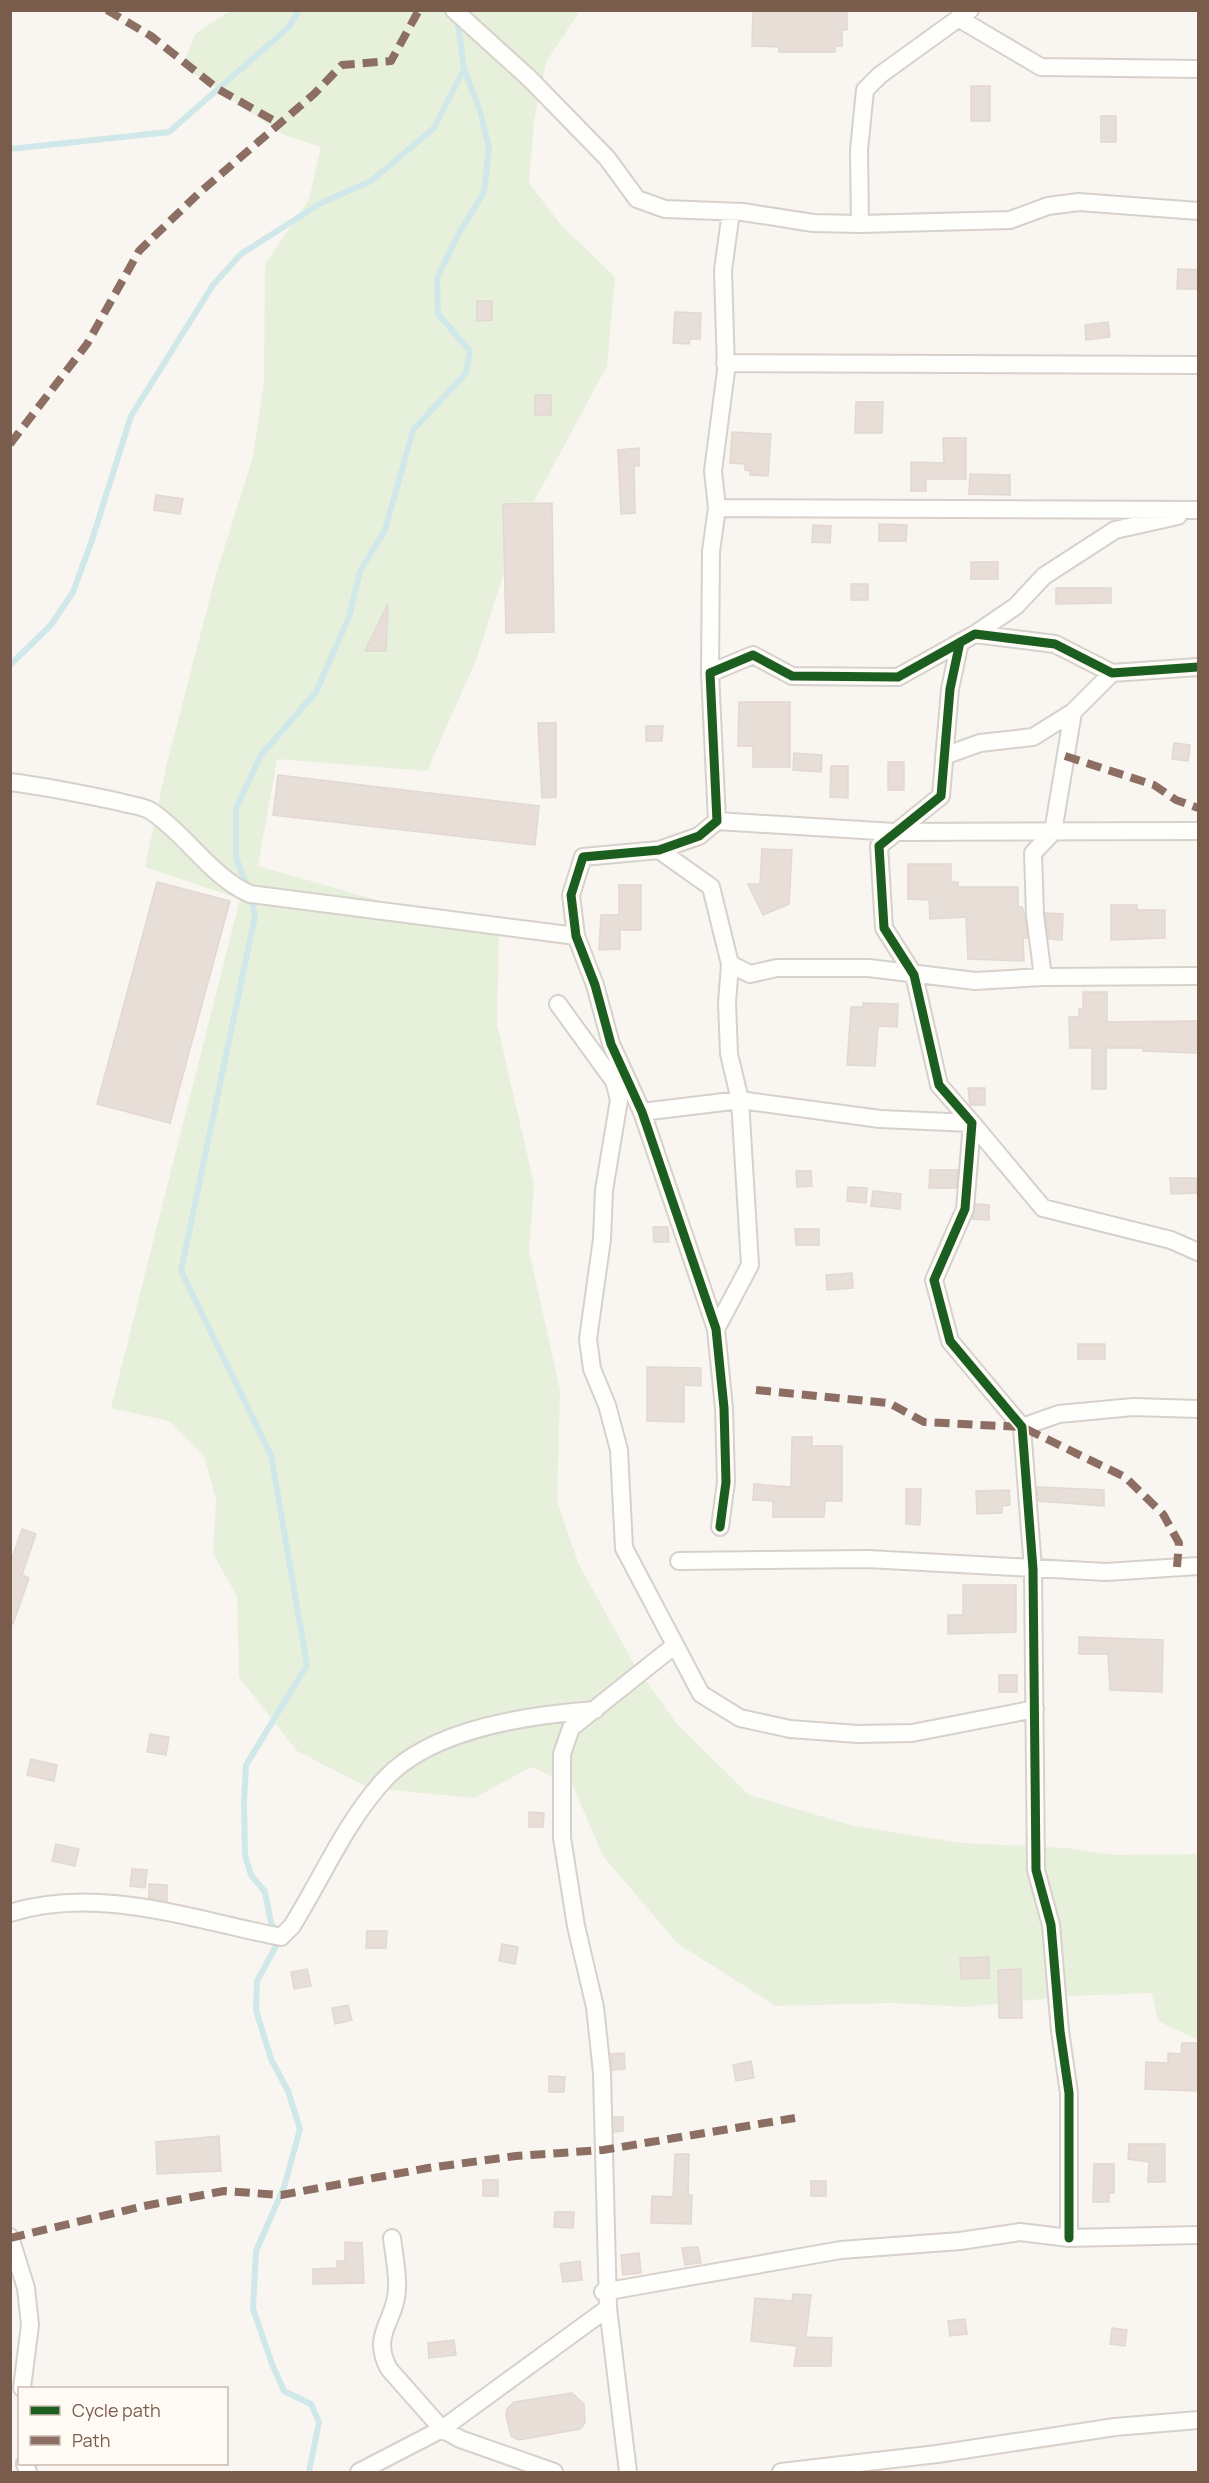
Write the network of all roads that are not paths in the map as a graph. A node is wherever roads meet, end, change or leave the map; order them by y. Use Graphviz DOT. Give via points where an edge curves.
graph roads {
  1 [pos="454,10"];
  2 [pos="964,14"];
  3 [pos="1198,69"];
  4 [pos="1198,211"];
  5 [pos="731,212"];
  6 [pos="860,224"];
  7 [pos="725,363"];
  8 [pos="1198,365"];
  9 [pos="717,508"];
  10 [pos="1198,511"];
  11 [pos="975,634"];
  12 [pos="960,642"];
  13 [pos="1198,667"];
  14 [pos="1112,673"];
  15 [pos="710,674"];
  16 [pos="1073,712"];
  17 [pos="944,756"];
  18 [pos="10,782"];
  19 [pos="717,821"];
  20 [pos="1198,831"];
  21 [pos="894,832"];
  22 [pos="1053,832"];
  23 [pos="659,850"];
  24 [pos="576,936"];
  25 [pos="730,964"];
  26 [pos="914,975"];
  27 [pos="1198,976"];
  28 [pos="1043,977"];
  29 [pos="558,1004"];
  30 [pos="740,1100"];
  31 [pos="642,1112"];
  32 [pos="972,1123"];
  33 [pos="1198,1252"];
  34 [pos="716,1329"];
  35 [pos="1198,1409"];
  36 [pos="1022,1427"];
  37 [pos="720,1527"];
  38 [pos="679,1561"];
  39 [pos="1198,1566"];
  40 [pos="1033,1569"];
  41 [pos="674,1646"];
  42 [pos="1035,1709"];
  43 [pos="596,1710"];
  44 [pos="10,1913"];
  45 [pos="1198,2235"];
  46 [pos="10,2237"];
  47 [pos="392,2238"];
  48 [pos="1069,2238"];
  49 [pos="605,2300"];
  50 [pos="22,2387"];
  51 [pos="1198,2420"];
  52 [pos="442,2429"];
  53 [pos="359,2472"];
  54 [pos="554,2472"];
  55 [pos="628,2472"];
  56 [pos="781,2472"];
  1 -- 5 [label="street" via="531,79 607,158 637,200 665,209"];
  2 -- 3 [label="street" via="1041,67"];
  2 -- 6 [label="street" via="865,90"];
  4 -- 6 [label="street" via="1079,202 1048,206 1010,220"];
  5 -- 6 [label="street" via="813,223"];
  5 -- 7 [label="street" via="723,270"];
  7 -- 8 [label="street"];
  7 -- 9 [label="street" via="713,471"];
  9 -- 10 [label="street"];
  9 -- 15 [label="street" via="711,551"];
  10 -- 11 [label="street" via="1115,530 1044,576 1016,606"];
  11 -- 12 [label="street"];
  11 -- 14 [label="street" via="1055,644"];
  12 -- 15 [label="street" via="898,677 792,676 753,655"];
  12 -- 17 [label="street" via="950,689"];
  13 -- 14 [label="street"];
  14 -- 16 [label="street"];
  15 -- 19 [label="street"];
  16 -- 17 [label="street" via="1032,737 980,743"];
  16 -- 22 [label="street"];
  17 -- 21 [label="street" via="941,796"];
  18 -- 24 [label="street" via="67,789 149,809 211,867 250,894"];
  19 -- 21 [label="street"];
  19 -- 23 [label="street" via="699,836"];
  20 -- 22 [label="street"];
  21 -- 22 [label="street"];
  21 -- 26 [label="street" via="879,846 884,928"];
  22 -- 28 [label="street" via="1033,853"];
  23 -- 24 [label="street" via="583,857 571,895"];
  23 -- 25 [label="street" via="711,887"];
  24 -- 31 [label="street" via="611,1044"];
  25 -- 26 [label="street" via="750,974 777,968 869,968"];
  25 -- 30 [label="street" via="729,1054"];
  26 -- 28 [label="street" via="975,981"];
  26 -- 32 [label="street" via="939,1085"];
  27 -- 28 [label="street"];
  29 -- 41 [label="street" via="614,1081 619,1100 604,1190 602,1239 588,1339 592,1369 619,1450 624,1548"];
  30 -- 31 [label="street"];
  30 -- 32 [label="street" via="880,1119"];
  30 -- 34 [label="street" via="750,1265"];
  31 -- 34 [label="street"];
  32 -- 33 [label="street" via="1043,1208 1171,1240"];
  32 -- 36 [label="street" via="965,1209 934,1280 950,1341"];
  34 -- 37 [label="street" via="724,1408 725,1472"];
  35 -- 36 [label="street" via="1133,1407 1059,1414"];
  36 -- 40 [label="street"];
  38 -- 40 [label="street" via="868,1559"];
  39 -- 40 [label="street" via="1106,1572"];
  40 -- 42 [label="street"];
  41 -- 42 [label="street" via="701,1694 740,1718 790,1729 912,1733"];
  41 -- 43 [label="street"];
  42 -- 48 [label="street" via="1036,1870 1051,1925 1070,2093"];
  43 -- 44 [label="street" via="540,1714 493,1724 448,1739 409,1759 386,1778 363,1806 292,1926 281,1937 178,1914 100,1904 59,1902"];
  43 -- 49 [label="street" via="571,1728 562,1754 561,1807 562,1838 576,1926 595,2007 602,2073"];
  45 -- 48 [label="street"];
  46 -- 50 [label="street" via="26,2288 30,2325"];
  47 -- 52 [label="street" via="397,2290 381,2340 383,2358 403,2388"];
  48 -- 49 [label="street" via="1020,2232 841,2250"];
  49 -- 52 [label="street"];
  49 -- 55 [label="street"];
  51 -- 56 [label="street" via="1115,2427"];
  52 -- 53 [label="street"];
  52 -- 54 [label="street"];
}
